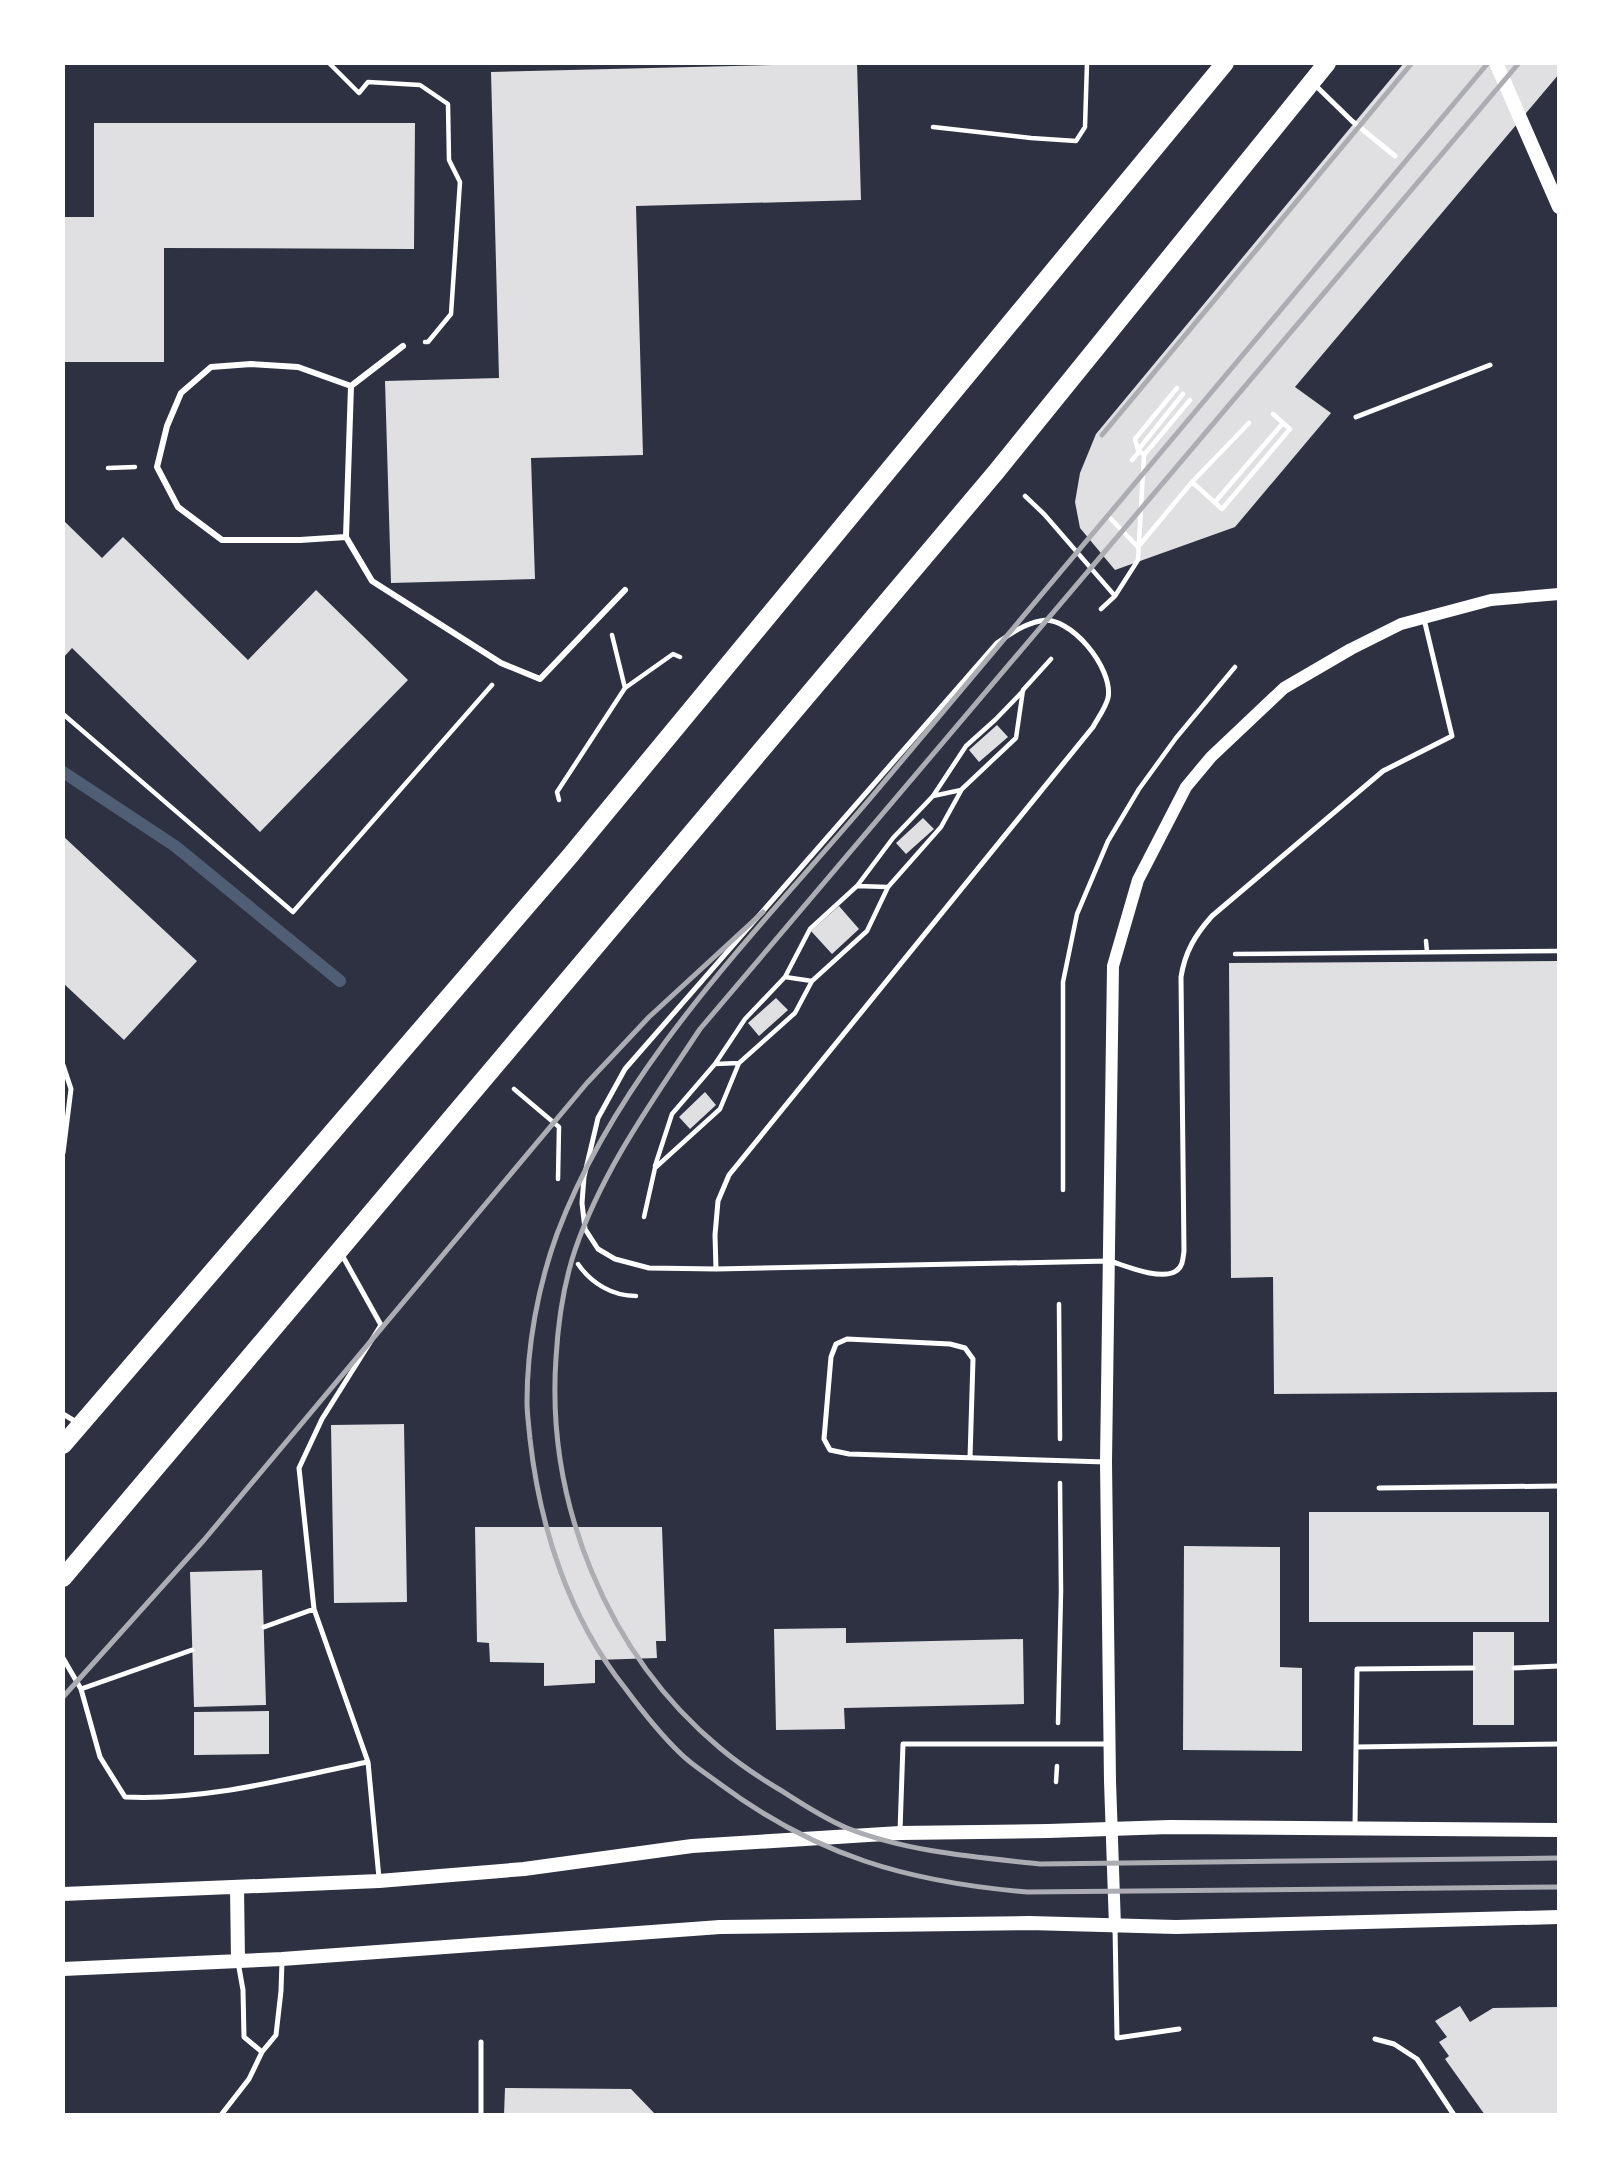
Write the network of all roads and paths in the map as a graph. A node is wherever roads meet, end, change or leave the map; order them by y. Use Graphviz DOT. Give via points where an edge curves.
graph roads {
  1 [pos="329,63"];
  2 [pos="1087,63"];
  3 [pos="1225,63"];
  4 [pos="1327,63"];
  5 [pos="1496,63"];
  6 [pos="1312,82"];
  7 [pos="933,127"];
  8 [pos="1395,156"];
  9 [pos="1559,207"];
  10 [pos="403,346"];
  11 [pos="1490,365"];
  12 [pos="351,386"];
  13 [pos="1177,388"];
  14 [pos="1183,394"];
  15 [pos="1190,400"];
  16 [pos="1273,414"];
  17 [pos="1356,417"];
  18 [pos="1249,423"];
  19 [pos="1283,423"];
  20 [pos="1145,427"];
  21 [pos="1138,450"];
  22 [pos="1144,455"];
  23 [pos="1132,460"];
  24 [pos="1192,482"];
  25 [pos="1025,496"];
  26 [pos="1214,502"];
  27 [pos="1109,517"];
  28 [pos="346,537"];
  29 [pos="1138,547"];
  30 [pos="625,590"];
  31 [pos="1559,594"];
  32 [pos="1115,596"];
  33 [pos="606,609"];
  34 [pos="1101,609"];
  35 [pos="1424,617"];
  36 [pos="680,657"];
  37 [pos="1051,659"];
  38 [pos="509,666"];
  39 [pos="625,688"];
  40 [pos="1023,691"];
  41 [pos="63,714"];
  42 [pos="962,789"];
  43 [pos="933,796"];
  44 [pos="559,800"];
  45 [pos="857,886"];
  46 [pos="888,887"];
  47 [pos="1426,940"];
  48 [pos="1559,951"];
  49 [pos="1427,953"];
  50 [pos="1235,954"];
  51 [pos="785,977"];
  52 [pos="812,981"];
  53 [pos="739,1063"];
  54 [pos="715,1064"];
  55 [pos="63,1065"];
  56 [pos="514,1089"];
  57 [pos="559,1127"];
  58 [pos="63,1153"];
  59 [pos="654,1168"];
  60 [pos="644,1217"];
  61 [pos="339,1250"];
  62 [pos="1110,1261"];
  63 [pos="716,1269"];
  64 [pos="1059,1304"];
  65 [pos="63,1414"];
  66 [pos="80,1424"];
  67 [pos="63,1445"];
  68 [pos="970,1458"];
  69 [pos="1060,1460"];
  70 [pos="1106,1462"];
  71 [pos="1559,1486"];
  72 [pos="1379,1488"];
  73 [pos="63,1578"];
  74 [pos="314,1609"];
  75 [pos="264,1627"];
  76 [pos="192,1650"];
  77 [pos="63,1658"];
  78 [pos="1559,1666"];
  79 [pos="1473,1668"];
  80 [pos="1514,1668"];
  81 [pos="81,1689"];
  82 [pos="1057,1744"];
  83 [pos="1110,1744"];
  84 [pos="1559,1744"];
  85 [pos="1356,1746"];
  86 [pos="368,1762"];
  87 [pos="1056,1782"];
  88 [pos="1111,1829"];
  89 [pos="1355,1829"];
  90 [pos="1559,1830"];
  91 [pos="900,1833"];
  92 [pos="379,1881"];
  93 [pos="237,1886"];
  94 [pos="63,1894"];
  95 [pos="1559,1917"];
  96 [pos="1115,1927"];
  97 [pos="282,1959"];
  98 [pos="238,1960"];
  99 [pos="63,1969"];
  100 [pos="1179,2029"];
  101 [pos="1375,2039"];
  102 [pos="481,2042"];
  103 [pos="261,2052"];
  104 [pos="221,2115"];
  105 [pos="481,2115"];
  106 [pos="1454,2115"];
  1 -- 10 [label="path" via="359,93 368,82 420,85 448,104 449,160 460,182 451,314 428,342"];
  2 -- 7 [label="path" via="1085,127 1076,141"];
  3 -- 66 [label="main road" via="570,856"];
  4 -- 6 [label="main road"];
  5 -- 9 [label="main road"];
  6 -- 8 [label="lane"];
  6 -- 61 [label="main road" via="996,472"];
  10 -- 12 [label="street"];
  11 -- 17 [label="lane"];
  12 -- 28 [label="street"];
  12 -- 28 [label="street" via="298,368 251,364 211,368 181,393 157,467 178,507 222,540"];
  13 -- 20 [label="path"];
  14 -- 21 [label="path"];
  15 -- 22 [label="path"];
  16 -- 19 [label="path"];
  18 -- 24 [label="path"];
  19 -- 26 [label="path"];
  19 -- 26 [label="path" via="1290,429 1222,509"];
  20 -- 21 [label="path" via="1135,439"];
  20 -- 23 [label="path" via="1145,444"];
  21 -- 22 [label="path"];
  22 -- 29 [label="path"];
  24 -- 26 [label="path"];
  24 -- 29 [label="path"];
  25 -- 32 [label="path"];
  27 -- 29 [label="path"];
  28 -- 38 [label="street" via="372,581"];
  29 -- 32 [label="path" via="1138,560"];
  30 -- 33 [label="street"];
  31 -- 35 [label="street" via="1491,600"];
  32 -- 34 [label="path"];
  33 -- 38 [label="street" via="541,678"];
  33 -- 39 [label="path"];
  35 -- 62 [label="street" via="1351,649 1284,688 1186,787 1138,880 1113,966"];
  35 -- 62 [label="lane" via="1452,736 1383,771 1199,931 1188,948 1181,977 1182,1264 1177,1271 1159,1275"];
  36 -- 39 [label="path" via="673,654"];
  37 -- 40 [label="path"];
  38 -- 41 [label="path" via="293,912"];
  39 -- 44 [label="path" via="557,792"];
  40 -- 42 [label="path" via="1016,738"];
  40 -- 43 [label="path" via="966,746"];
  42 -- 43 [label="path"];
  42 -- 46 [label="path" via="941,827"];
  43 -- 45 [label="path"];
  45 -- 46 [label="path"];
  45 -- 51 [label="path" via="810,929"];
  46 -- 52 [label="path" via="867,931"];
  47 -- 49 [label="path"];
  48 -- 49 [label="path"];
  49 -- 50 [label="path"];
  51 -- 52 [label="path"];
  51 -- 54 [label="path" via="744,1019"];
  52 -- 53 [label="path" via="795,1013"];
  53 -- 54 [label="path"];
  53 -- 59 [label="path" via="720,1109"];
  54 -- 59 [label="path" via="671,1114"];
  55 -- 58 [label="lane" via="71,1089"];
  56 -- 57 [label="path"];
  59 -- 60 [label="path"];
  61 -- 73 [label="main road"];
  61 -- 74 [label="lane" via="382,1325 322,1419 299,1468"];
  62 -- 63 [label="lane"];
  62 -- 70 [label="street"];
  63 -- 63 [label="lane" via="639,1267 598,1249 586,1228 582,1203 598,1118 625,1069 997,643 1022,626 1042,620 1061,624 1094,653 1107,677 1108,698 1093,727 729,1175 718,1201"];
  64 -- 69 [label="path"];
  65 -- 66 [label="lane"];
  66 -- 67 [label="main road"];
  68 -- 68 [label="lane" via="830,1450 824,1439 836,1344 848,1339 965,1348 973,1359"];
  68 -- 69 [label="lane"];
  69 -- 70 [label="lane"];
  69 -- 82 [label="path"];
  70 -- 83 [label="street"];
  71 -- 72 [label="lane"];
  74 -- 75 [label="lane"];
  74 -- 86 [label="lane"];
  76 -- 81 [label="lane"];
  77 -- 81 [label="lane"];
  78 -- 80 [label="lane"];
  79 -- 85 [label="lane" via="1357,1669"];
  81 -- 86 [label="lane" via="100,1757 125,1797 220,1793"];
  82 -- 83 [label="lane"];
  82 -- 87 [label="path"];
  82 -- 91 [label="lane" via="903,1744"];
  83 -- 88 [label="street"];
  84 -- 85 [label="lane"];
  85 -- 89 [label="lane"];
  86 -- 92 [label="lane"];
  88 -- 89 [label="main road"];
  88 -- 91 [label="main road"];
  88 -- 96 [label="street"];
  89 -- 90 [label="main road"];
  91 -- 92 [label="main road" via="692,1846 524,1870"];
  92 -- 93 [label="main road"];
  93 -- 94 [label="main road"];
  93 -- 98 [label="main road"];
  95 -- 96 [label="main road"];
  96 -- 97 [label="main road" via="1029,1923 720,1927"];
  96 -- 100 [label="lane" via="1117,2038"];
  97 -- 98 [label="main road"];
  97 -- 103 [label="lane" via="276,2035"];
  98 -- 99 [label="main road"];
  98 -- 103 [label="lane" via="244,2037"];
  101 -- 106 [label="lane" via="1394,2044 1416,2059"];
  102 -- 105 [label="lane"];
  103 -- 104 [label="lane" via="249,2079"];
}
